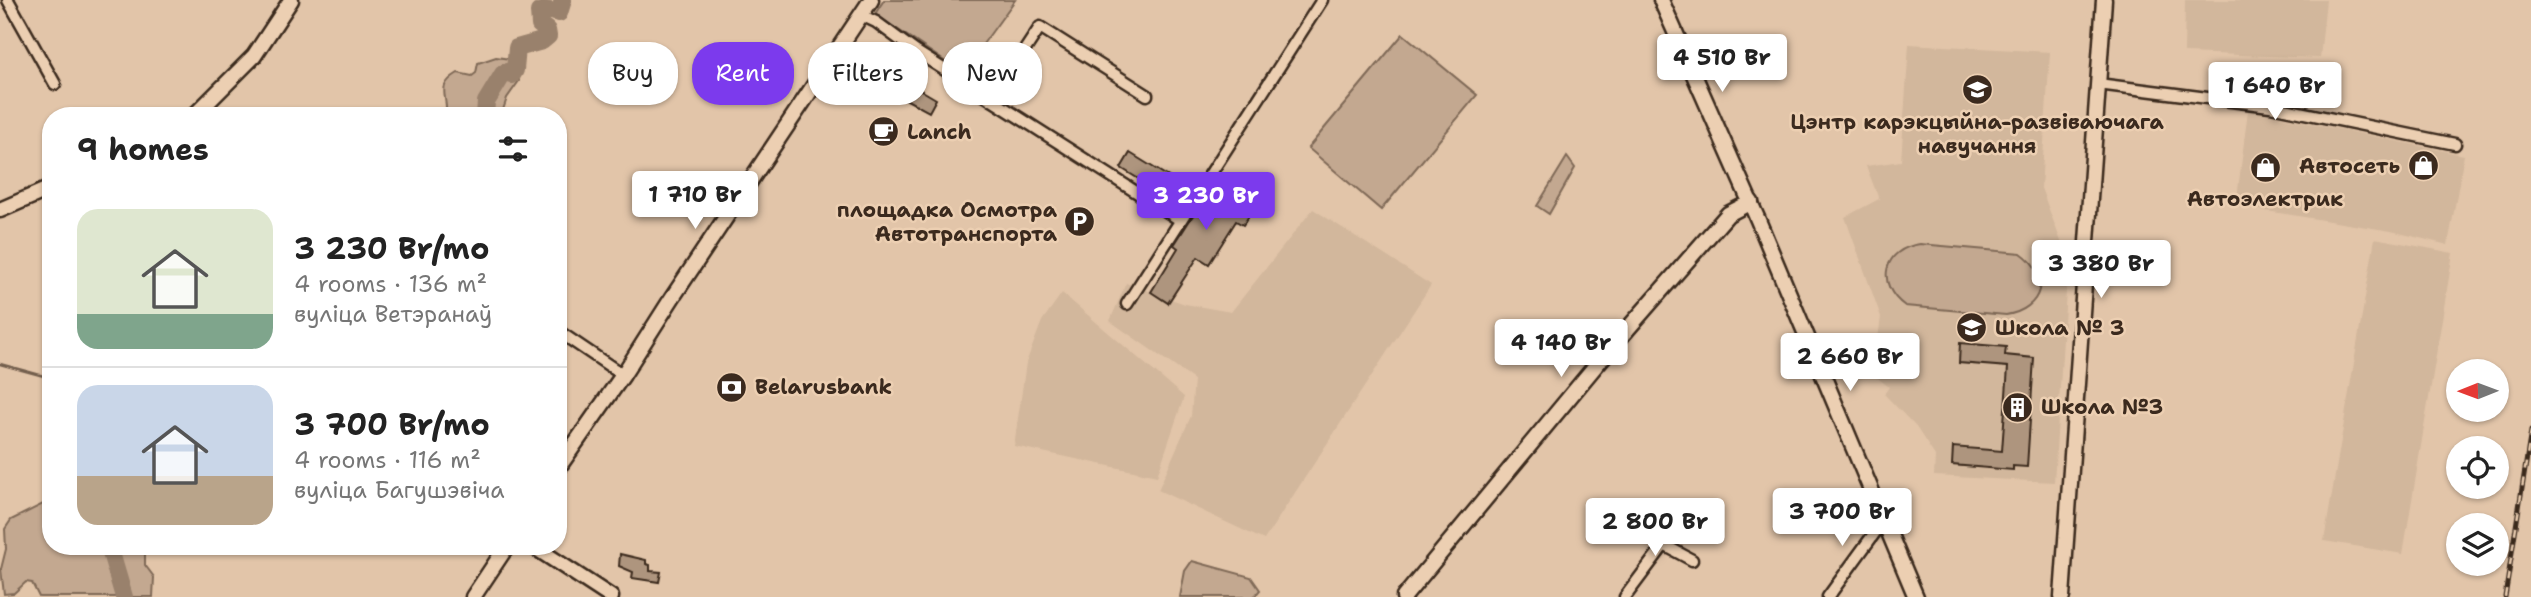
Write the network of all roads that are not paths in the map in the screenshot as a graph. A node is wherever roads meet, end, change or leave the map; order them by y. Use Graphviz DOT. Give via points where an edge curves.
graph roads {
  1 [pos="8,0"];
  2 [pos="291,0"];
  3 [pos="871,0"];
  4 [pos="1322,0"];
  5 [pos="1661,0"];
  6 [pos="2104,0"];
  7 [pos="860,15"];
  8 [pos="1030,42"];
  9 [pos="942,68"];
  10 [pos="55,84"];
  11 [pos="2098,84"];
  12 [pos="1147,94"];
  13 [pos="1000,105"];
  14 [pos="203,107"];
  15 [pos="2455,144"];
  16 [pos="42,192"];
  17 [pos="1751,202"];
  18 [pos="0,210"];
  19 [pos="1180,220"];
  20 [pos="1127,304"];
  21 [pos="567,337"];
  22 [pos="623,375"];
  23 [pos="567,455"];
  24 [pos="1884,520"];
  25 [pos="1641,525"];
  26 [pos="1664,545"];
  27 [pos="500,555"];
  28 [pos="547,555"];
  29 [pos="1692,560"];
  30 [pos="473,597"];
  31 [pos="611,597"];
  32 [pos="1404,597"];
  33 [pos="1625,597"];
  34 [pos="1828,597"];
  35 [pos="1916,597"];
  36 [pos="2062,597"];
  1 -- 10 [label="street"];
  2 -- 14 [label="main road" via="254,56"];
  3 -- 7 [label="main road"];
  4 -- 19 [label="street"];
  5 -- 17 [label="main road"];
  6 -- 11 [label="main road"];
  7 -- 9 [label="street"];
  7 -- 22 [label="main road"];
  8 -- 12 [label="street" via="1040,27"];
  11 -- 15 [label="street" via="2270,106"];
  11 -- 36 [label="main road"];
  13 -- 19 [label="street"];
  16 -- 18 [label="main road"];
  17 -- 24 [label="main road"];
  17 -- 32 [label="main road" via="1728,214"];
  19 -- 20 [label="street"];
  21 -- 22 [label="street"];
  22 -- 23 [label="main road"];
  24 -- 34 [label="street"];
  24 -- 35 [label="main road"];
  25 -- 26 [label="street"];
  26 -- 29 [label="street"];
  26 -- 33 [label="street"];
  27 -- 30 [label="main road"];
  28 -- 31 [label="main road"];
}
